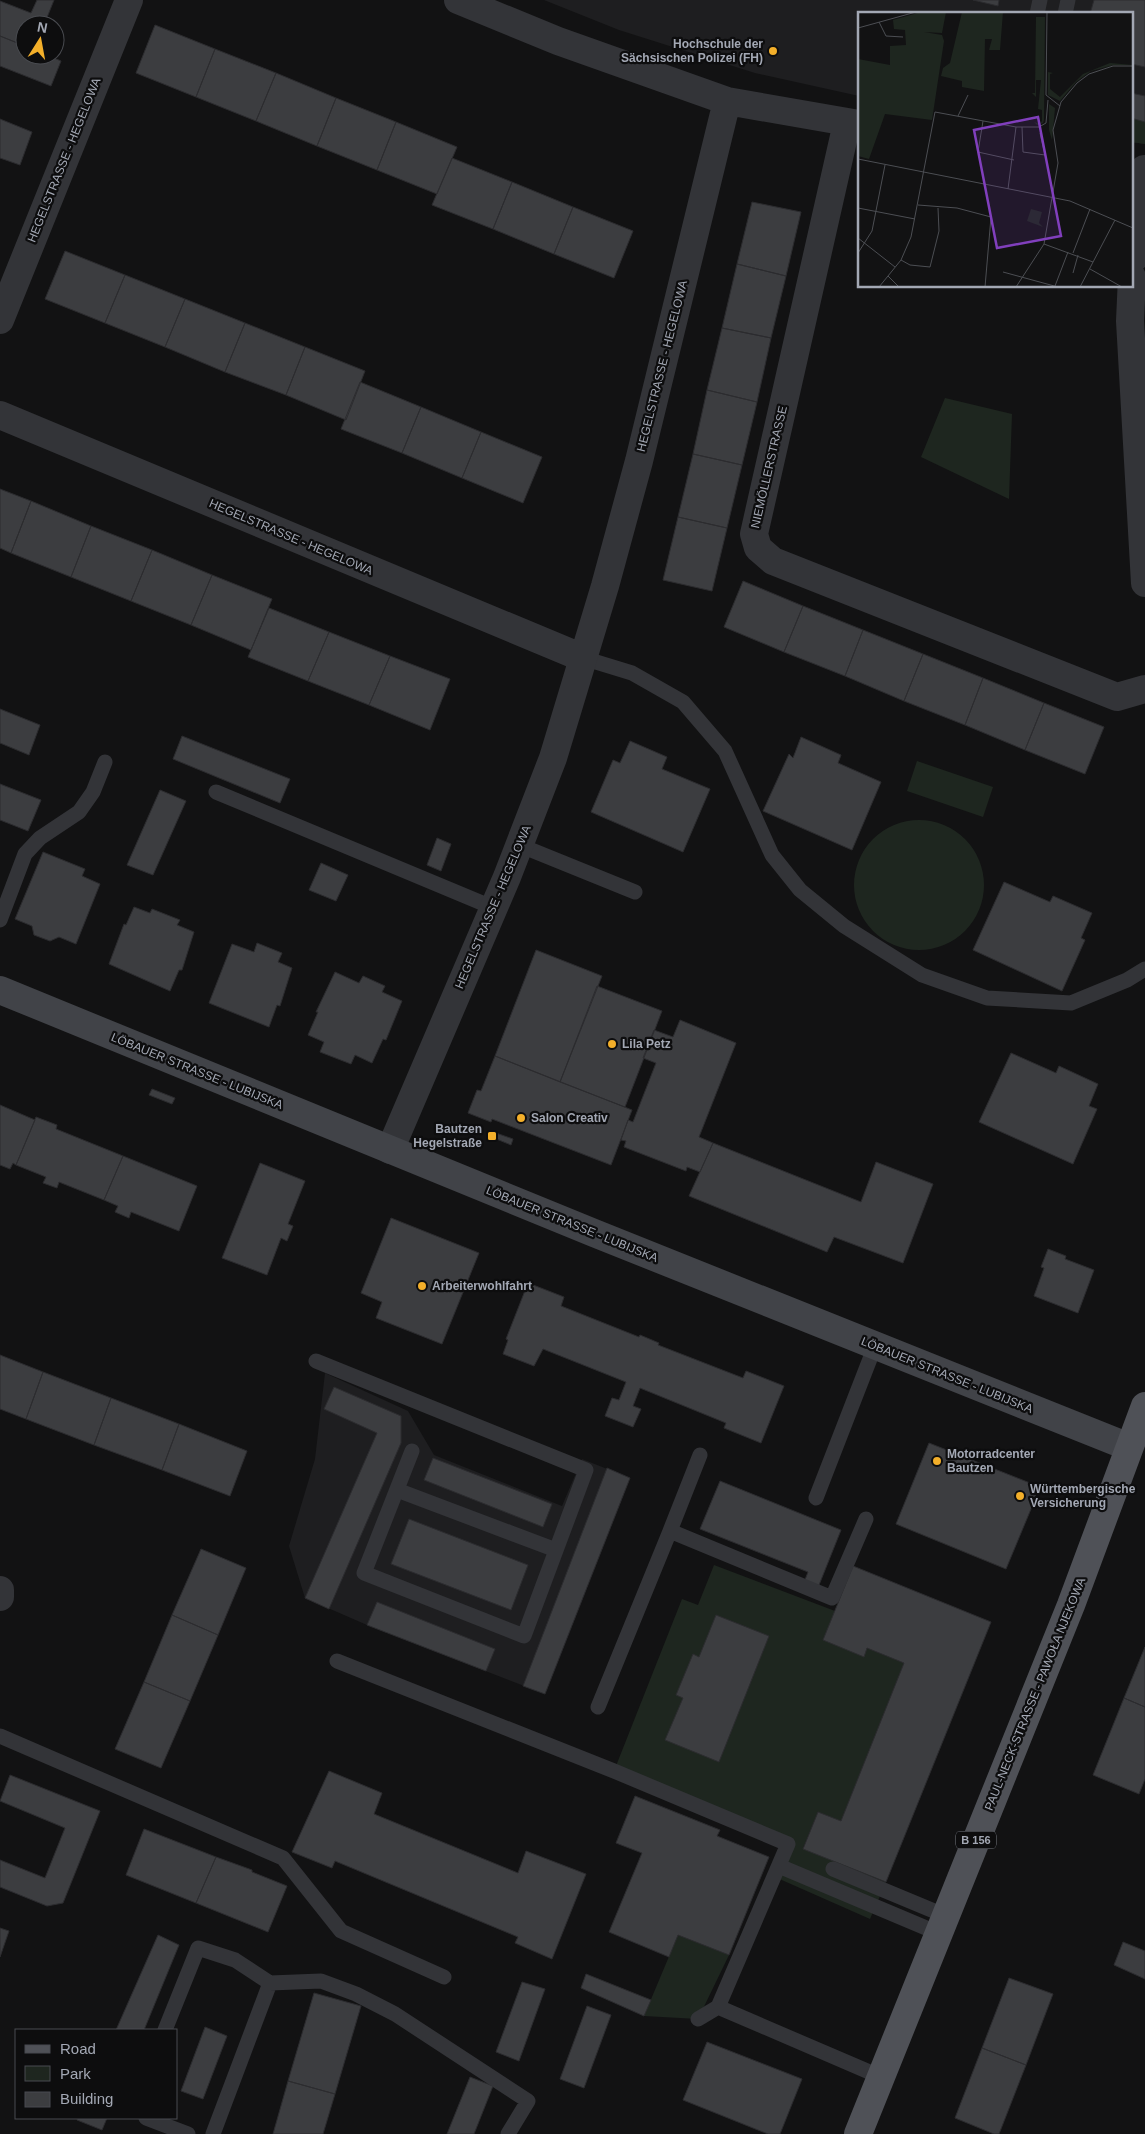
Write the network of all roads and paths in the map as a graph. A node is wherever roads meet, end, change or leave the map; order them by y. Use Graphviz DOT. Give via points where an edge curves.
graph roads {
  1 [pos="129,0"];
  2 [pos="458,0"];
  3 [pos="727,101"];
  4 [pos="853,124"];
  5 [pos="1140,168"];
  6 [pos="1133,268"];
  7 [pos="1132,286"];
  8 [pos="1132,288"];
  9 [pos="0,320"];
  10 [pos="0,414"];
  11 [pos="1145,583"];
  12 [pos="583,658"];
  13 [pos="1145,689"];
  14 [pos="105,762"];
  15 [pos="216,792"];
  16 [pos="519,845"];
  17 [pos="635,892"];
  18 [pos="494,908"];
  19 [pos="0,920"];
  20 [pos="1145,969"];
  21 [pos="0,990"];
  22 [pos="390,1150"];
  23 [pos="875,1346"];
  24 [pos="316,1361"];
  25 [pos="1145,1406"];
  26 [pos="1137,1450"];
  27 [pos="412,1451"];
  28 [pos="700,1455"];
  29 [pos="397,1490"];
  30 [pos="816,1498"];
  31 [pos="866,1519"];
  32 [pos="670,1531"];
  33 [pos="556,1550"];
  34 [pos="0,1590"];
  35 [pos="0,1597"];
  36 [pos="337,1661"];
  37 [pos="598,1707"];
  38 [pos="0,1736"];
  39 [pos="780,1866"];
  40 [pos="833,1869"];
  41 [pos="942,1924"];
  42 [pos="444,1977"];
  43 [pos="270,1983"];
  44 [pos="718,2007"];
  45 [pos="698,2019"];
  46 [pos="165,2029"];
  47 [pos="881,2076"];
  48 [pos="149,2119"];
  49 [pos="188,2134"];
  50 [pos="213,2134"];
  51 [pos="508,2134"];
  52 [pos="858,2134"];
  1 -- 9 [label="street, HEGELSTRASSE - HEGELOWA"];
  2 -- 3 [label="street"];
  3 -- 4 [label="street"];
  3 -- 12 [label="street, HEGELSTRASSE - HEGELOWA" via="639,461"];
  4 -- 13 [label="street, NIEMÖLLERSTRASSE" via="754,534 758,548 773,561 1117,697"];
  5 -- 6 [label="street"];
  6 -- 7 [label="street"];
  8 -- 11 [label="street" via="1130,322"];
  10 -- 12 [label="street, HEGELSTRASSE - HEGELOWA"];
  12 -- 16 [label="street, HEGELSTRASSE - HEGELOWA" via="553,758"];
  12 -- 20 [label="lane" via="632,673 683,702 725,751 772,855 800,890 844,926 922,974 987,998 1071,1004"];
  14 -- 19 [label="lane" via="93,792 79,812 40,838 25,854"];
  15 -- 18 [label="lane"];
  16 -- 17 [label="lane"];
  16 -- 18 [label="street, HEGELSTRASSE - HEGELOWA"];
  18 -- 22 [label="street, HEGELSTRASSE - HEGELOWA"];
  21 -- 22 [label="main road, LÖBAUER STRASSE - LUBIJSKA"];
  22 -- 23 [label="main road, LÖBAUER STRASSE - LUBIJSKA"];
  23 -- 26 [label="main road, LÖBAUER STRASSE - LUBIJSKA"];
  23 -- 30 [label="lane"];
  24 -- 33 [label="lane" via="586,1470"];
  25 -- 26 [label="main road, B 156"];
  26 -- 41 [label="main road, PAUL-NECK-STRASSE - PAWOŁA NJEKOWA / B 156"];
  27 -- 29 [label="lane"];
  28 -- 32 [label="lane"];
  29 -- 33 [label="lane"];
  29 -- 33 [label="lane" via="364,1573 524,1636"];
  31 -- 32 [label="lane" via="832,1598"];
  32 -- 37 [label="lane"];
  34 -- 35 [label="street"];
  36 -- 39 [label="lane" via="788,1844"];
  38 -- 42 [label="lane" via="283,1858 342,1931"];
  39 -- 41 [label="lane"];
  39 -- 44 [label="lane" via="759,1928"];
  40 -- 41 [label="lane"];
  41 -- 47 [label="main road, PAUL-NECK-STRASSE - PAWOŁA NJEKOWA / B 156"];
  43 -- 46 [label="lane" via="235,1960 198,1948"];
  43 -- 50 [label="lane"];
  43 -- 51 [label="lane" via="321,1981 395,2014 528,2101"];
  44 -- 45 [label="lane"];
  44 -- 47 [label="lane"];
  47 -- 52 [label="main road, PAUL-NECK-STRASSE - PAWOŁA NJEKOWA / B 156"];
  48 -- 49 [label="lane"];
}
